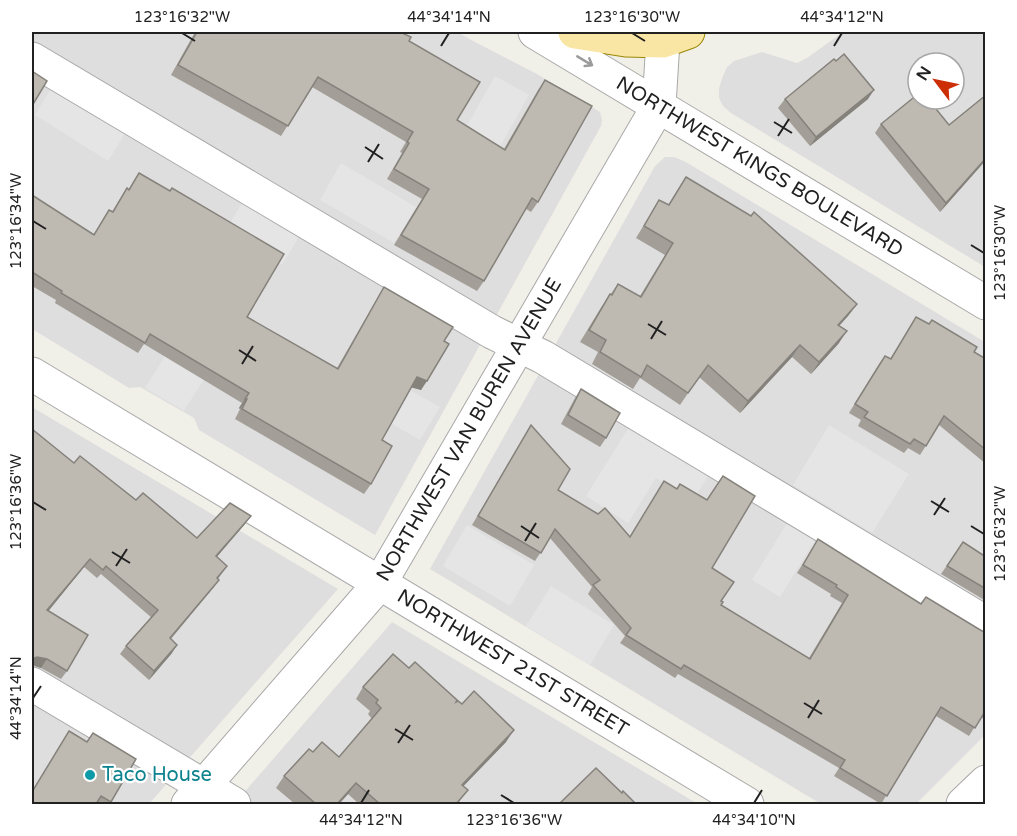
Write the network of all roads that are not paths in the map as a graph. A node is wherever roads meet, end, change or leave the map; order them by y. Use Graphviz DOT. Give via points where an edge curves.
graph roads {
  1 [pos="535,32"];
  2 [pos="575,32"];
  3 [pos="675,36"];
  4 [pos="32,59"];
  5 [pos="659,105"];
  6 [pos="986,303"];
  7 [pos="518,345"];
  8 [pos="32,374"];
  9 [pos="380,583"];
  10 [pos="986,623"];
  11 [pos="32,684"];
  12 [pos="986,782"];
  13 [pos="196,795"];
  14 [pos="234,804"];
  15 [pos="747,804"];
  16 [pos="963,804"];
  1 -- 5 [label="street, NORTHWEST KINGS BOULEVARD, one-way"];
  2 -- 3 [label="main road" via="626,40"];
  3 -- 5 [label="street, NORTHWEST VAN BUREN AVENUE"];
  4 -- 7 [label="street"];
  5 -- 6 [label="street, NORTHWEST KINGS BOULEVARD"];
  5 -- 7 [label="street, NORTHWEST VAN BUREN AVENUE"];
  7 -- 9 [label="street, NORTHWEST VAN BUREN AVENUE"];
  7 -- 10 [label="street"];
  8 -- 9 [label="street, NORTHWEST 21ST STREET"];
  9 -- 13 [label="street, NORTHWEST VAN BUREN AVENUE"];
  9 -- 15 [label="street, NORTHWEST 21ST STREET"];
  11 -- 13 [label="street"];
  12 -- 16 [label="street"];
  13 -- 14 [label="street"];
}
